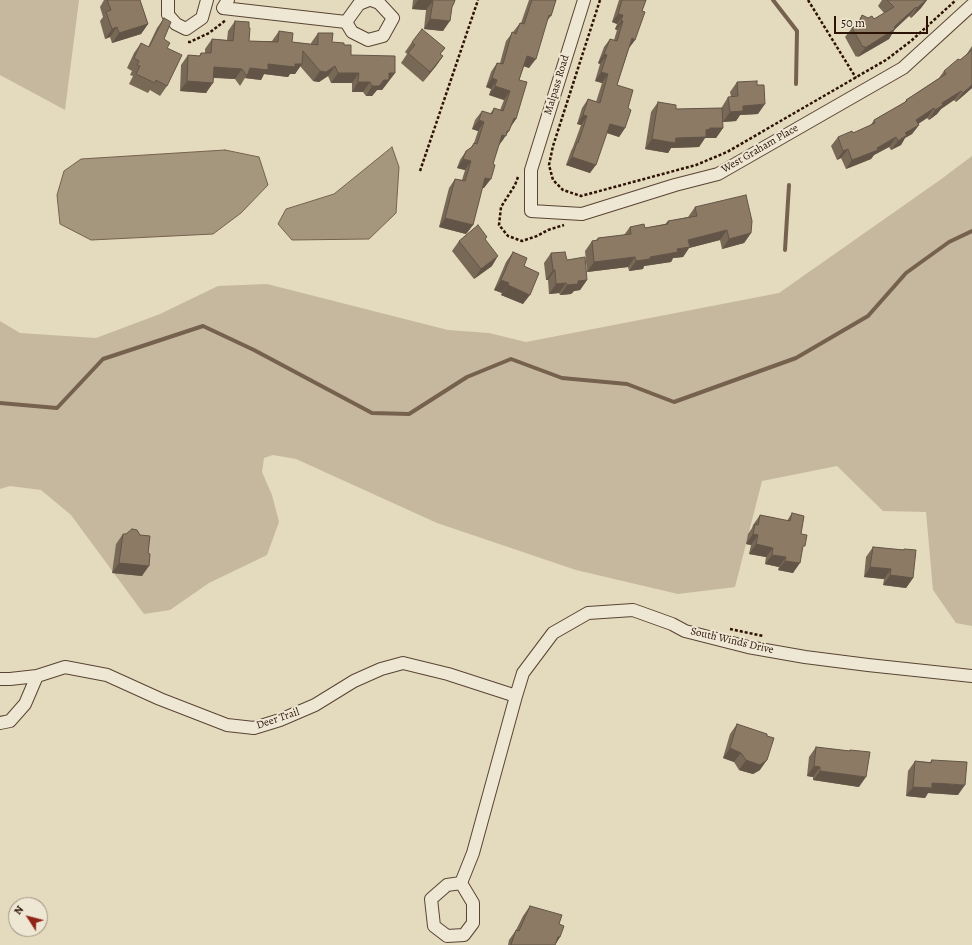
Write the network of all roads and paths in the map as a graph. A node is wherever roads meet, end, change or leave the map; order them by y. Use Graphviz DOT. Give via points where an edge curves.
graph roads {
  1 [pos="168,0"];
  2 [pos="207,0"];
  3 [pos="212,0"];
  4 [pos="370,0"];
  5 [pos="478,0"];
  6 [pos="584,0"];
  7 [pos="600,0"];
  8 [pos="808,0"];
  9 [pos="956,0"];
  10 [pos="226,4"];
  11 [pos="972,5"];
  12 [pos="346,22"];
  13 [pos="856,78"];
  14 [pos="420,171"];
  15 [pos="525,172"];
  16 [pos="566,225"];
  17 [pos="724,627"];
  18 [pos="770,638"];
  19 [pos="37,676"];
  20 [pos="972,676"];
  21 [pos="0,679"];
  22 [pos="516,696"];
  23 [pos="0,723"];
  24 [pos="461,883"];
  1 -- 2 [label="street" via="168,15 176,24 186,29 202,18"];
  3 -- 10 [label="street"];
  4 -- 12 [label="street" via="359,4"];
  4 -- 12 [label="street" via="379,3 393,18 383,36 368,40 352,32"];
  5 -- 14 [label="path"];
  6 -- 15 [label="street, Malpass Road"];
  7 -- 13 [label="path" via="549,165 553,180 564,190 581,196 696,165 727,152"];
  8 -- 13 [label="path"];
  9 -- 13 [label="path" via="911,41"];
  10 -- 12 [label="street"];
  11 -- 15 [label="street, West Graham Place" via="903,68 718,174 582,214 530,211"];
  15 -- 16 [label="path" via="501,207 499,225 508,236 522,241"];
  17 -- 18 [label="path"];
  19 -- 21 [label="street, Deer Trail"];
  19 -- 22 [label="street, Deer Trail" via="65,667 107,675 226,725 254,728 315,705 354,681 381,669 404,663"];
  19 -- 23 [label="street" via="25,704 10,721"];
  20 -- 22 [label="street, South Winds Drive" via="821,659 748,646 686,631 633,610 588,613 553,633 524,673"];
  22 -- 24 [label="street, South Winds Drive" via="473,853"];
  24 -- 24 [label="street" via="473,902 473,923 464,935 447,936 434,926 431,899 447,885"];
}
